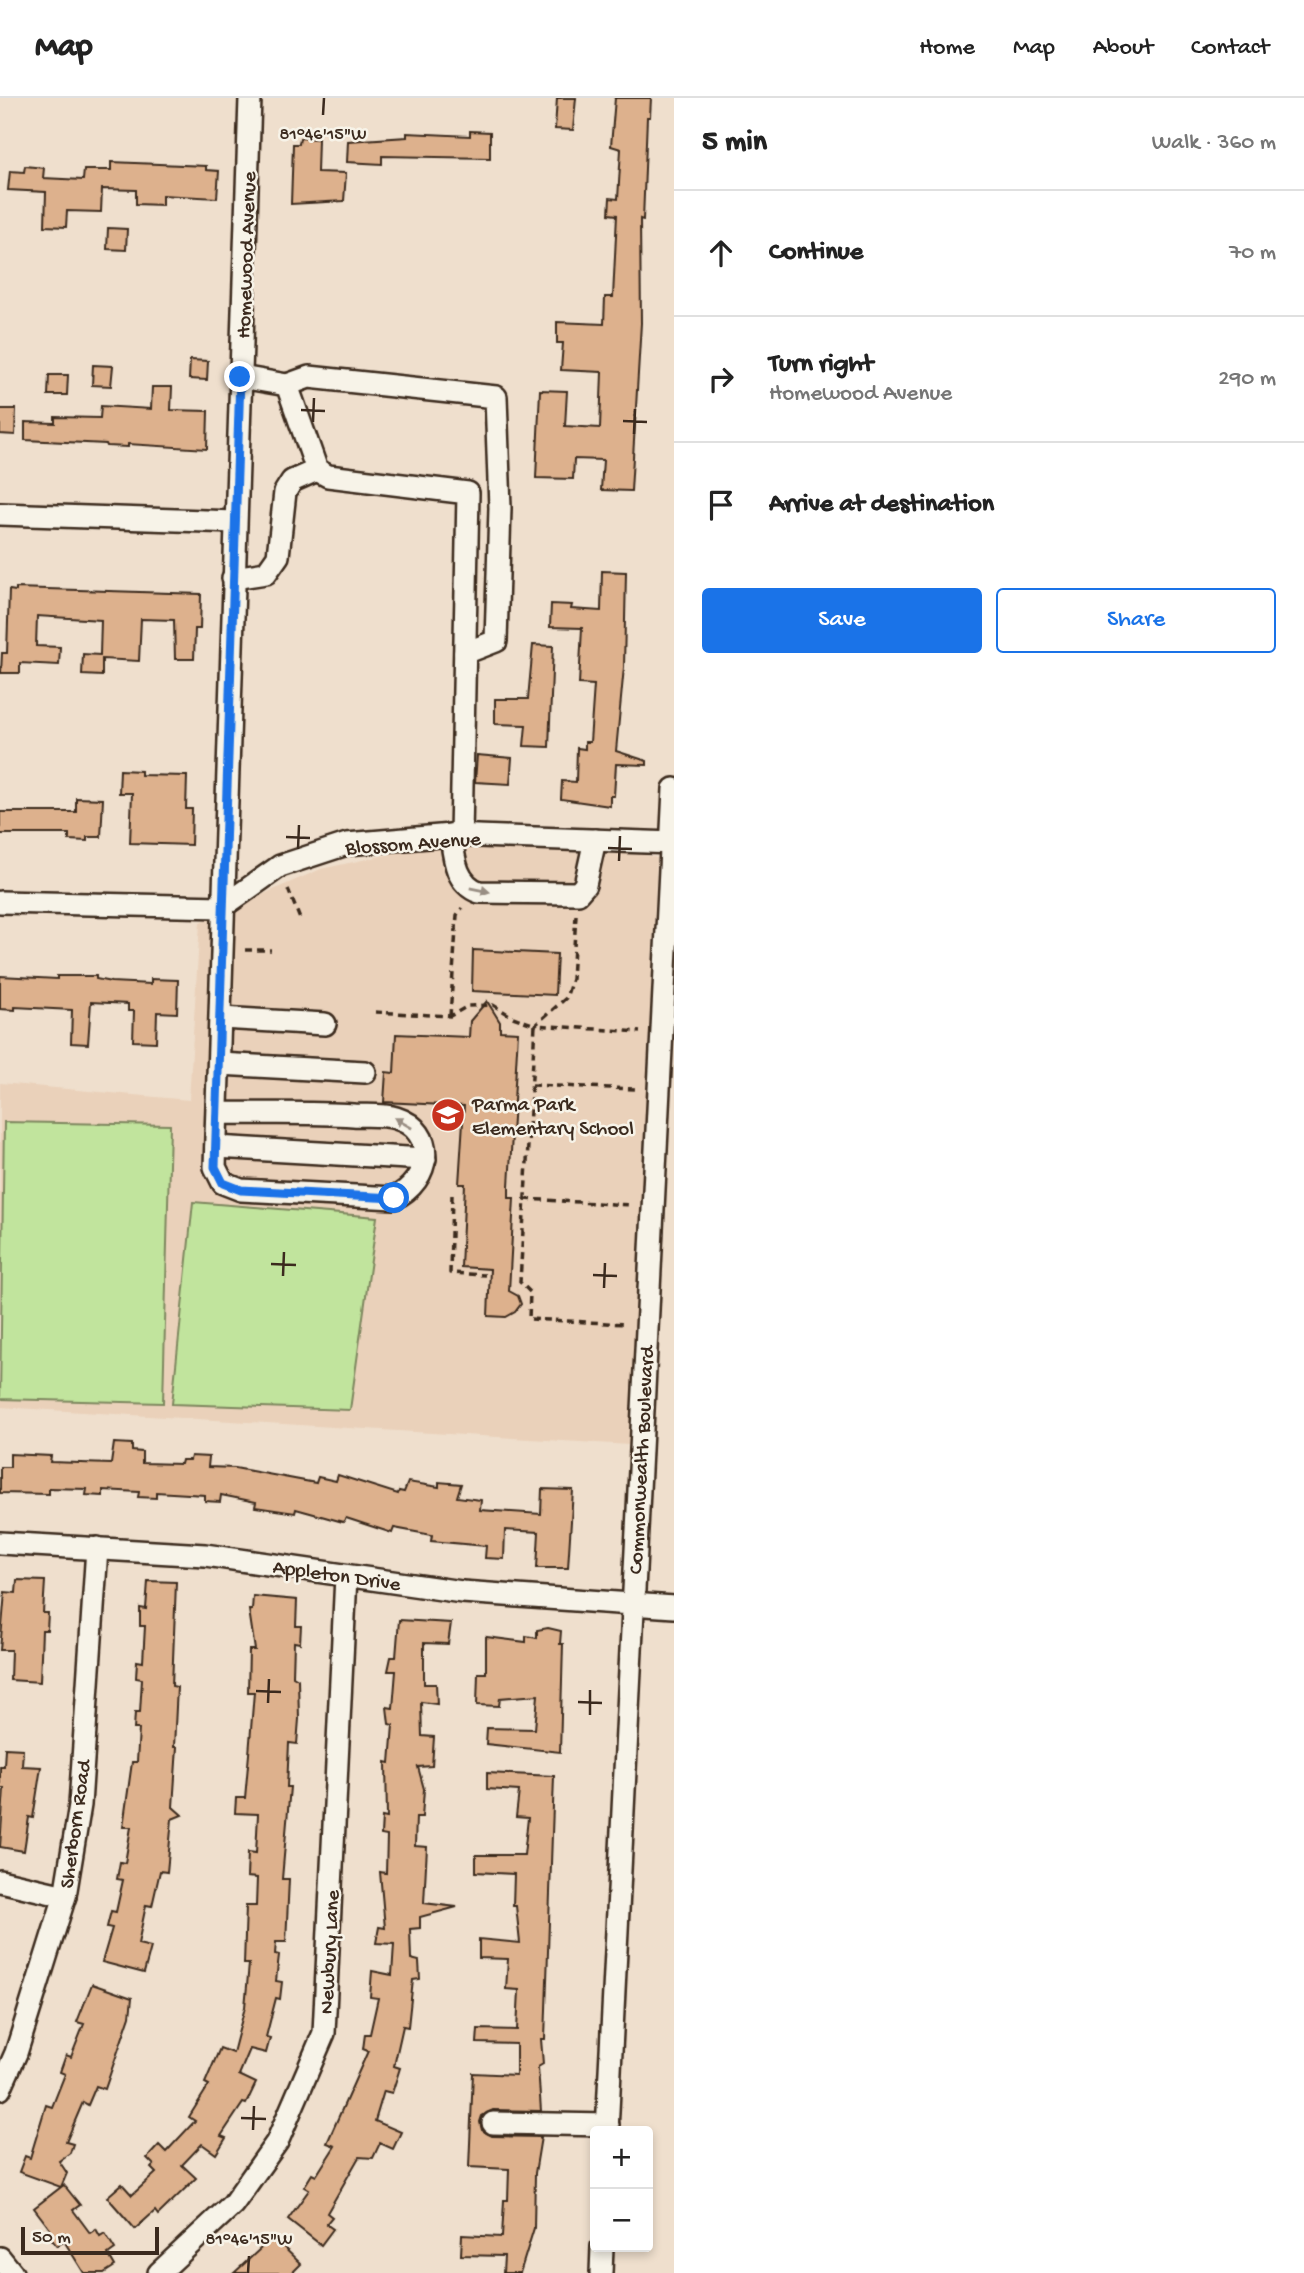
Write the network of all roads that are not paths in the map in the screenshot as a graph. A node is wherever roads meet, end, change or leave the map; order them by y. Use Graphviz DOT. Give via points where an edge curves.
graph roads {
  1 [pos="250,98"];
  2 [pos="240,377"];
  3 [pos="287,385"];
  4 [pos="317,470"];
  5 [pos="500,490"];
  6 [pos="468,493"];
  7 [pos="0,514"];
  8 [pos="235,522"];
  9 [pos="233,578"];
  10 [pos="465,653"];
  11 [pos="674,789"];
  12 [pos="456,835"];
  13 [pos="596,840"];
  14 [pos="673,843"];
  15 [pos="0,902"];
  16 [pos="222,907"];
  17 [pos="221,1018"];
  18 [pos="326,1024"];
  19 [pos="220,1064"];
  20 [pos="365,1072"];
  21 [pos="218,1113"];
  22 [pos="216,1157"];
  23 [pos="425,1159"];
  24 [pos="0,1543"];
  25 [pos="97,1548"];
  26 [pos="346,1576"];
  27 [pos="633,1605"];
  28 [pos="674,1607"];
  29 [pos="0,1881"];
  30 [pos="65,1896"];
  31 [pos="0,2089"];
  32 [pos="493,2123"];
  33 [pos="608,2126"];
  34 [pos="590,2127"];
  35 [pos="602,2252"];
  36 [pos="0,2258"];
  37 [pos="12,2273"];
  38 [pos="159,2273"];
  39 [pos="601,2273"];
  1 -- 2 [label="street, Homewood Avenue"];
  2 -- 3 [label="street"];
  2 -- 8 [label="street, Homewood Avenue"];
  3 -- 4 [label="street"];
  3 -- 5 [label="street" via="309,377 495,397"];
  4 -- 6 [label="street" via="328,476"];
  4 -- 9 [label="street" via="292,481 285,492 278,556 266,573"];
  5 -- 6 [label="street"];
  5 -- 10 [label="street" via="496,641"];
  6 -- 10 [label="street"];
  7 -- 8 [label="street"];
  8 -- 9 [label="street, Homewood Avenue"];
  9 -- 16 [label="street, Homewood Avenue"];
  10 -- 12 [label="street"];
  11 -- 14 [label="street, Commonwealth Boulevard"];
  12 -- 13 [label="street, Blossom Avenue"];
  12 -- 13 [label="street, one-way" via="455,862 469,888 492,892 578,893 585,885"];
  12 -- 16 [label="street, Blossom Avenue" via="347,844 279,866"];
  13 -- 14 [label="street, Blossom Avenue"];
  14 -- 27 [label="street, Commonwealth Boulevard"];
  15 -- 16 [label="street"];
  16 -- 17 [label="street, Homewood Avenue"];
  17 -- 18 [label="street"];
  17 -- 19 [label="street, Homewood Avenue"];
  19 -- 20 [label="street"];
  19 -- 21 [label="street, Homewood Avenue"];
  21 -- 22 [label="street, Homewood Avenue"];
  23 -- 21 [label="street, one-way" via="424,1147 409,1123 393,1117"];
  22 -- 23 [label="street"];
  22 -- 23 [label="street" via="223,1183 241,1190 394,1198 415,1185"];
  24 -- 25 [label="street, Appleton Drive"];
  25 -- 26 [label="street, Appleton Drive" via="205,1555"];
  25 -- 30 [label="street, Sherborn Road" via="80,1805"];
  26 -- 27 [label="street, Appleton Drive" via="462,1592"];
  26 -- 38 [label="street, Newbury Lane" via="324,2033 277,2142 233,2204"];
  27 -- 28 [label="street, Appleton Drive"];
  27 -- 33 [label="street, Commonwealth Boulevard"];
  29 -- 30 [label="street"];
  30 -- 31 [label="street, Sherborn Road" via="16,2053"];
  32 -- 34 [label="street"];
  35 -- 39 [label="street"];
  36 -- 37 [label="street"];
}
